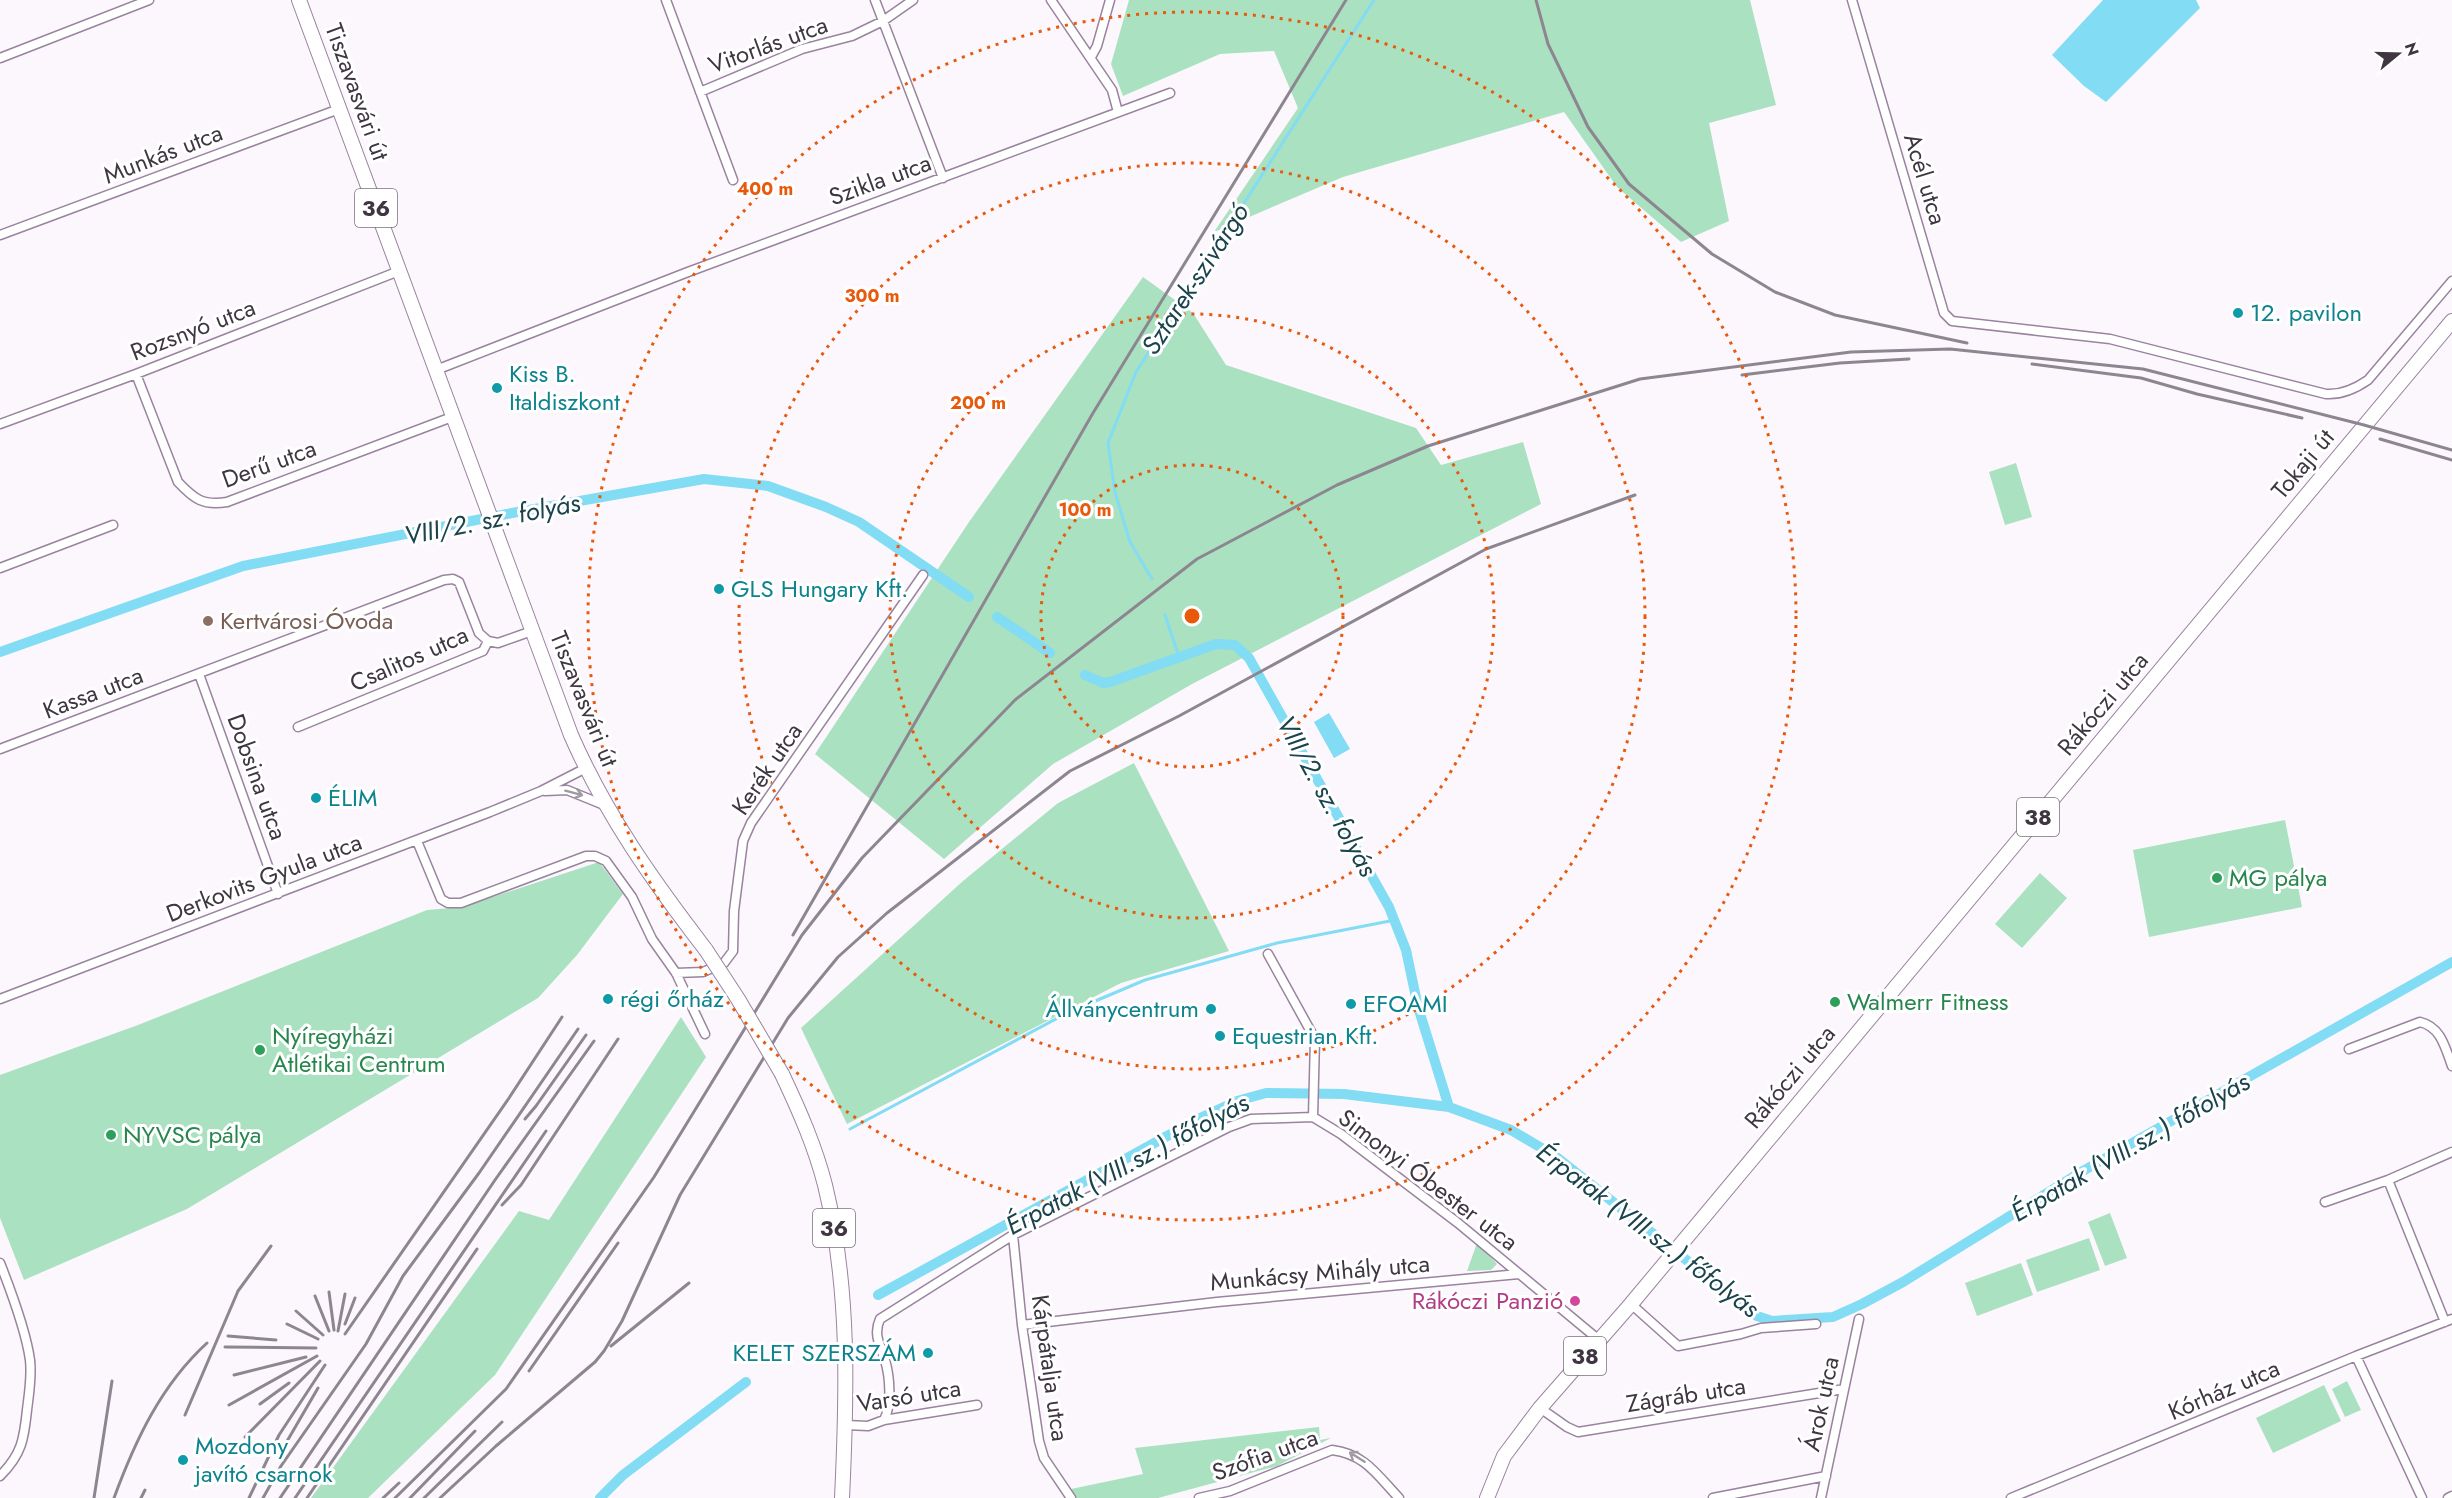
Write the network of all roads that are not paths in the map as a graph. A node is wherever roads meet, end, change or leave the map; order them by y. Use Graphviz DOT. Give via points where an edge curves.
graph roads {
  1 [pos="149,0"];
  2 [pos="299,0"];
  3 [pos="666,0"];
  4 [pos="875,0"];
  5 [pos="913,0"];
  6 [pos="1051,0"];
  7 [pos="1110,0"];
  8 [pos="1852,0"];
  9 [pos="883,21"];
  10 [pos="1091,57"];
  11 [pos="0,58"];
  12 [pos="700,92"];
  13 [pos="1170,93"];
  14 [pos="339,109"];
  15 [pos="1118,112"];
  16 [pos="943,177"];
  17 [pos="733,180"];
  18 [pos="0,235"];
  19 [pos="399,271"];
  20 [pos="2452,281"];
  21 [pos="2452,321"];
  22 [pos="436,370"];
  23 [pos="136,374"];
  24 [pos="452,417"];
  25 [pos="0,424"];
  26 [pos="113,525"];
  27 [pos="0,568"];
  28 [pos="922,575"];
  29 [pos="532,631"];
  30 [pos="2188,637"];
  31 [pos="488,641"];
  32 [pos="200,674"];
  33 [pos="298,727"];
  34 [pos="0,749"];
  35 [pos="586,768"];
  36 [pos="541,791"];
  37 [pos="605,805"];
  38 [pos="417,841"];
  39 [pos="278,894"];
  40 [pos="1268,954"];
  41 [pos="676,973"];
  42 [pos="0,999"];
  43 [pos="705,1034"];
  44 [pos="2349,1049"];
  45 [pos="2452,1066"];
  46 [pos="1313,1118"];
  47 [pos="2452,1152"];
  48 [pos="2388,1180"];
  49 [pos="2325,1202"];
  50 [pos="1013,1235"];
  51 [pos="0,1263"];
  52 [pos="1519,1274"];
  53 [pos="1630,1304"];
  54 [pos="1859,1319"];
  55 [pos="2448,1321"];
  56 [pos="1816,1324"];
  57 [pos="1022,1325"];
  58 [pos="1599,1340"];
  59 [pos="2356,1356"];
  60 [pos="1844,1389"];
  61 [pos="977,1405"];
  62 [pos="1540,1408"];
  63 [pos="884,1420"];
  64 [pos="846,1425"];
  65 [pos="0,1476"];
  66 [pos="1826,1476"];
  67 [pos="2452,1496"];
  68 [pos="842,1498"];
  69 [pos="1071,1498"];
  70 [pos="1198,1498"];
  71 [pos="1398,1498"];
  72 [pos="1487,1498"];
  73 [pos="1713,1498"];
  74 [pos="1821,1498"];
  75 [pos="2011,1498"];
  76 [pos="2422,1498"];
  77 [pos="2448,1498"];
  1 -- 11 [label="street"];
  2 -- 14 [label="main road, Tiszavasvári út / 36"];
  3 -- 12 [label="street"];
  4 -- 9 [label="street"];
  5 -- 9 [label="street, Vitorlás utca"];
  6 -- 10 [label="street"];
  7 -- 10 [label="street"];
  8 -- 20 [label="street, Acél utca" via="1944,313 1952,321 2110,339 2335,395 2368,380"];
  9 -- 12 [label="street, Vitorlás utca" via="852,36 802,49"];
  9 -- 16 [label="street"];
  10 -- 15 [label="street" via="1112,90"];
  12 -- 17 [label="street"];
  13 -- 15 [label="street, Szikla utca"];
  14 -- 18 [label="street, Munkás utca"];
  14 -- 19 [label="main road, Tiszavasvári út / 36"];
  15 -- 16 [label="street, Szikla utca"];
  16 -- 22 [label="street, Szikla utca"];
  19 -- 22 [label="main road, Tiszavasvári út / 36"];
  19 -- 23 [label="street, Rozsnyó utca"];
  21 -- 30 [label="main road, Tokaji út / 38"];
  22 -- 24 [label="main road, Tiszavasvári út / 36"];
  23 -- 24 [label="street, Derű utca" via="178,482 189,494 213,504"];
  23 -- 25 [label="street, Rozsnyó utca"];
  24 -- 29 [label="main road, Tiszavasvári út / 36"];
  26 -- 27 [label="street"];
  28 -- 41 [label="street, Kerék utca" via="751,823 743,841 733,951 724,963 703,972"];
  29 -- 31 [label="street, Csalitos utca" via="498,643"];
  29 -- 35 [label="main road, Tiszavasvári út / 36"];
  30 -- 53 [label="main road, Rákóczi utca / 38"];
  31 -- 32 [label="street, Kassa utca" via="479,633 459,582 444,580"];
  31 -- 33 [label="street, Csalitos utca" via="483,651"];
  32 -- 34 [label="street, Kassa utca"];
  32 -- 39 [label="street, Dobsina utca"];
  35 -- 36 [label="street, Derkovits Gyula utca"];
  35 -- 37 [label="main road, Tiszavasvári út / 36"];
  36 -- 37 [label="street, Derkovits Gyula utca, one-way" via="567,790"];
  36 -- 38 [label="street, Derkovits Gyula utca"];
  37 -- 64 [label="main road, Tiszavasvári út / 36, bridge" via="738,999 782,1074 813,1146 825,1184 843,1290"];
  38 -- 39 [label="street, Derkovits Gyula utca"];
  38 -- 41 [label="street" via="441,899 448,903 461,903 585,856 606,861"];
  39 -- 42 [label="street, Derkovits Gyula utca"];
  40 -- 46 [label="street, Simonyi Óbester utca" via="1315,1039"];
  41 -- 43 [label="street"];
  44 -- 45 [label="street" via="2420,1022 2431,1024 2441,1036"];
  46 -- 50 [label="street, Simonyi Óbester utca" via="1251,1119 1229,1127"];
  46 -- 52 [label="street, Simonyi Óbester utca" via="1341,1134"];
  47 -- 48 [label="street"];
  48 -- 49 [label="street"];
  48 -- 55 [label="street"];
  50 -- 57 [label="street, Kárpátalja utca"];
  50 -- 63 [label="street, Simonyi Óbester utca" via="880,1319 876,1337 885,1361 889,1411"];
  51 -- 65 [label="street" via="30,1358 31,1378 23,1442"];
  52 -- 57 [label="street, Munkácsy Mihály utca"];
  52 -- 58 [label="street"];
  53 -- 56 [label="street" via="1678,1346 1761,1328"];
  53 -- 58 [label="main road, Rákóczi utca / 38"];
  54 -- 60 [label="street, Árok utca"];
  55 -- 59 [label="street, Kórház utca"];
  57 -- 69 [label="street, Kárpátalja utca" via="1039,1441 1044,1458"];
  58 -- 62 [label="main road, Rákóczi utca / 38"];
  59 -- 75 [label="street, Kórház utca"];
  59 -- 76 [label="street"];
  60 -- 62 [label="street, Zágráb utca" via="1578,1432"];
  60 -- 66 [label="street, Árok utca"];
  61 -- 63 [label="street, Varsó utca"];
  62 -- 72 [label="main road, Rákóczi utca / 38" via="1504,1456"];
  63 -- 64 [label="street, Varsó utca" via="868,1426"];
  64 -- 68 [label="main road, 36"];
  66 -- 73 [label="street"];
  66 -- 74 [label="street, Árok utca"];
  67 -- 77 [label="street"];
  71 -- 70 [label="street, Szófia utca, one-way" via="1366,1463 1350,1452 1332,1450 1230,1491"];
}
